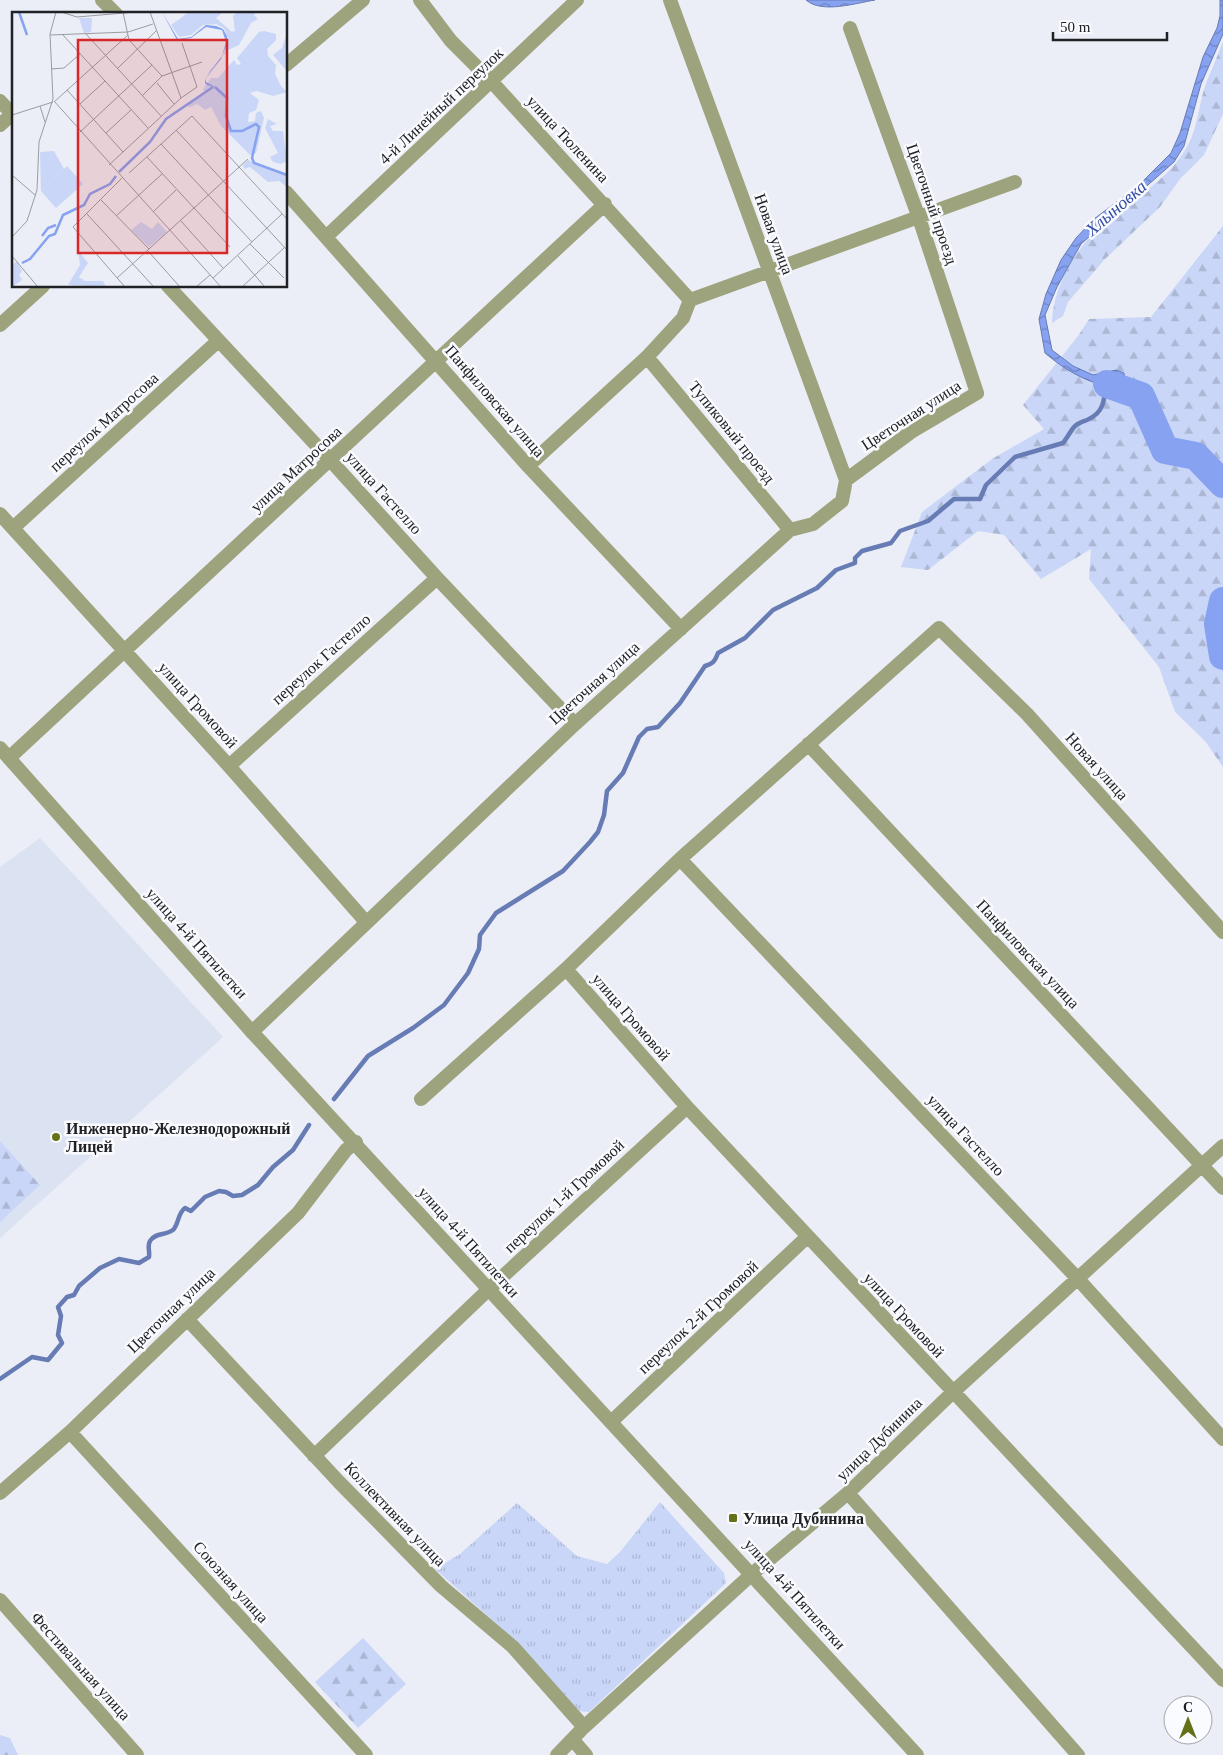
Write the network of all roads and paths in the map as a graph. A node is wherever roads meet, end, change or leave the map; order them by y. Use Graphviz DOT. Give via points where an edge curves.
graph roads {
  1 [pos="102,0"];
  2 [pos="363,0"];
  3 [pos="420,0"];
  4 [pos="577,0"];
  5 [pos="670,0"];
  6 [pos="114,12"];
  7 [pos="850,28"];
  8 [pos="288,63"];
  9 [pos="492,82"];
  10 [pos="0,101"];
  11 [pos="12,114"];
  12 [pos="12,116"];
  13 [pos="0,125"];
  14 [pos="1015,182"];
  15 [pos="288,194"];
  16 [pos="605,204"];
  17 [pos="919,218"];
  18 [pos="327,236"];
  19 [pos="770,271"];
  20 [pos="41,288"];
  21 [pos="170,288"];
  22 [pos="690,300"];
  23 [pos="0,325"];
  24 [pos="218,341"];
  25 [pos="647,357"];
  26 [pos="437,362"];
  27 [pos="977,393"];
  28 [pos="331,461"];
  29 [pos="528,466"];
  30 [pos="846,480"];
  31 [pos="0,514"];
  32 [pos="14,528"];
  33 [pos="790,530"];
  34 [pos="437,578"];
  35 [pos="681,630"];
  36 [pos="125,650"];
  37 [pos="575,724"];
  38 [pos="808,744"];
  39 [pos="5,753"];
  40 [pos="229,766"];
  41 [pos="680,859"];
  42 [pos="366,922"];
  43 [pos="1223,932"];
  44 [pos="566,969"];
  45 [pos="252,1032"];
  46 [pos="421,1099"];
  47 [pos="687,1107"];
  48 [pos="356,1142"];
  49 [pos="1223,1146"];
  50 [pos="1202,1166"];
  51 [pos="1223,1188"];
  52 [pos="807,1237"];
  53 [pos="1078,1279"];
  54 [pos="488,1290"];
  55 [pos="186,1319"];
  56 [pos="952,1393"];
  57 [pos="612,1421"];
  58 [pos="70,1432"];
  59 [pos="1223,1439"];
  60 [pos="314,1456"];
  61 [pos="848,1493"];
  62 [pos="0,1494"];
  63 [pos="752,1574"];
  64 [pos="0,1600"];
  65 [pos="1223,1680"];
  66 [pos="584,1727"];
  67 [pos="573,1740"];
  68 [pos="137,1755"];
  69 [pos="366,1755"];
  70 [pos="557,1755"];
  71 [pos="586,1755"];
  72 [pos="917,1755"];
  73 [pos="1078,1755"];
  1 -- 6 [label="street"];
  2 -- 8 [label="street"];
  3 -- 9 [label="street, улица Тюленина" via="451,41"];
  4 -- 9 [label="street, 4-й Линейный переулок"];
  5 -- 19 [label="street, Новая улица"];
  7 -- 17 [label="street, Цветочный проезд"];
  9 -- 16 [label="street, улица Тюленина"];
  9 -- 18 [label="street, 4-й Линейный переулок"];
  10 -- 11 [label="street"];
  12 -- 13 [label="street"];
  14 -- 17 [label="street"];
  15 -- 18 [label="street, Панфиловская улица"];
  16 -- 22 [label="street, улица Тюленина"];
  16 -- 26 [label="street, улица Матросова"];
  17 -- 19 [label="street"];
  17 -- 27 [label="street, Цветочный проезд"];
  18 -- 26 [label="street, Панфиловская улица"];
  19 -- 22 [label="street"];
  19 -- 30 [label="street, Новая улица"];
  20 -- 23 [label="street"];
  21 -- 24 [label="street, улица Гастелло"];
  22 -- 25 [label="street" via="683,318"];
  24 -- 28 [label="street, улица Гастелло"];
  24 -- 32 [label="street, переулок Матросова"];
  25 -- 29 [label="street"];
  25 -- 33 [label="street, Тупиковый проезд"];
  26 -- 28 [label="street, улица Матросова"];
  26 -- 29 [label="street, Панфиловская улица"];
  27 -- 30 [label="street, Цветочная улица" via="910,432"];
  28 -- 34 [label="street, улица Гастелло"];
  28 -- 36 [label="street, улица Матросова"];
  29 -- 35 [label="street, Панфиловская улица"];
  30 -- 33 [label="street, Цветочная улица" via="842,500 813,524"];
  31 -- 32 [label="street, улица Громовой"];
  32 -- 36 [label="street, улица Громовой"];
  33 -- 35 [label="street, Цветочная улица"];
  34 -- 37 [label="street, улица Гастелло"];
  34 -- 40 [label="street, переулок Гастелло"];
  35 -- 37 [label="street, Цветочная улица"];
  36 -- 39 [label="street, улица Матросова"];
  36 -- 40 [label="street, улица Громовой"];
  37 -- 42 [label="street, Цветочная улица"];
  38 -- 41 [label="street"];
  38 -- 43 [label="street, Новая улица" via="939,628 1027,714"];
  38 -- 50 [label="street, Панфиловская улица"];
  39 -- 45 [label="street, улица 4-й Пятилетки"];
  40 -- 42 [label="street, улица Громовой"];
  41 -- 44 [label="street"];
  41 -- 53 [label="street, улица Гастелло"];
  42 -- 45 [label="street, Цветочная улица"];
  44 -- 46 [label="street"];
  44 -- 47 [label="street, улица Громовой"];
  45 -- 48 [label="street, улица 4-й Пятилетки"];
  47 -- 52 [label="street, улица Громовой"];
  47 -- 54 [label="street, переулок 1-й Громовой"];
  48 -- 54 [label="street, улица 4-й Пятилетки"];
  48 -- 55 [label="street, Цветочная улица" via="346,1150 298,1213"];
  49 -- 50 [label="street, улица Дубинина"];
  50 -- 51 [label="street, Панфиловская улица"];
  50 -- 53 [label="street, улица Дубинина"];
  52 -- 56 [label="street, улица Громовой"];
  52 -- 57 [label="street, переулок 2-й Громовой"];
  53 -- 56 [label="street, улица Дубинина"];
  53 -- 59 [label="street, улица Гастелло"];
  54 -- 57 [label="street, улица 4-й Пятилетки"];
  54 -- 60 [label="street, переулок 1-й Громовой"];
  55 -- 58 [label="street, Цветочная улица"];
  55 -- 60 [label="street, Коллективная улица"];
  56 -- 61 [label="street, улица Дубинина"];
  56 -- 65 [label="street, улица Громовой"];
  57 -- 63 [label="street, улица 4-й Пятилетки"];
  58 -- 62 [label="street, Цветочная улица"];
  58 -- 69 [label="street, Союзная улица"];
  60 -- 66 [label="street, Коллективная улица" via="441,1586 513,1647"];
  61 -- 63 [label="street, улица Дубинина"];
  61 -- 73 [label="street"];
  63 -- 66 [label="street, улица Дубинина"];
  63 -- 72 [label="street, улица 4-й Пятилетки"];
  64 -- 68 [label="street, Фестивальная улица"];
  66 -- 67 [label="street, улица Дубинина"];
  67 -- 70 [label="street, улица Дубинина"];
  67 -- 71 [label="street"];
}
